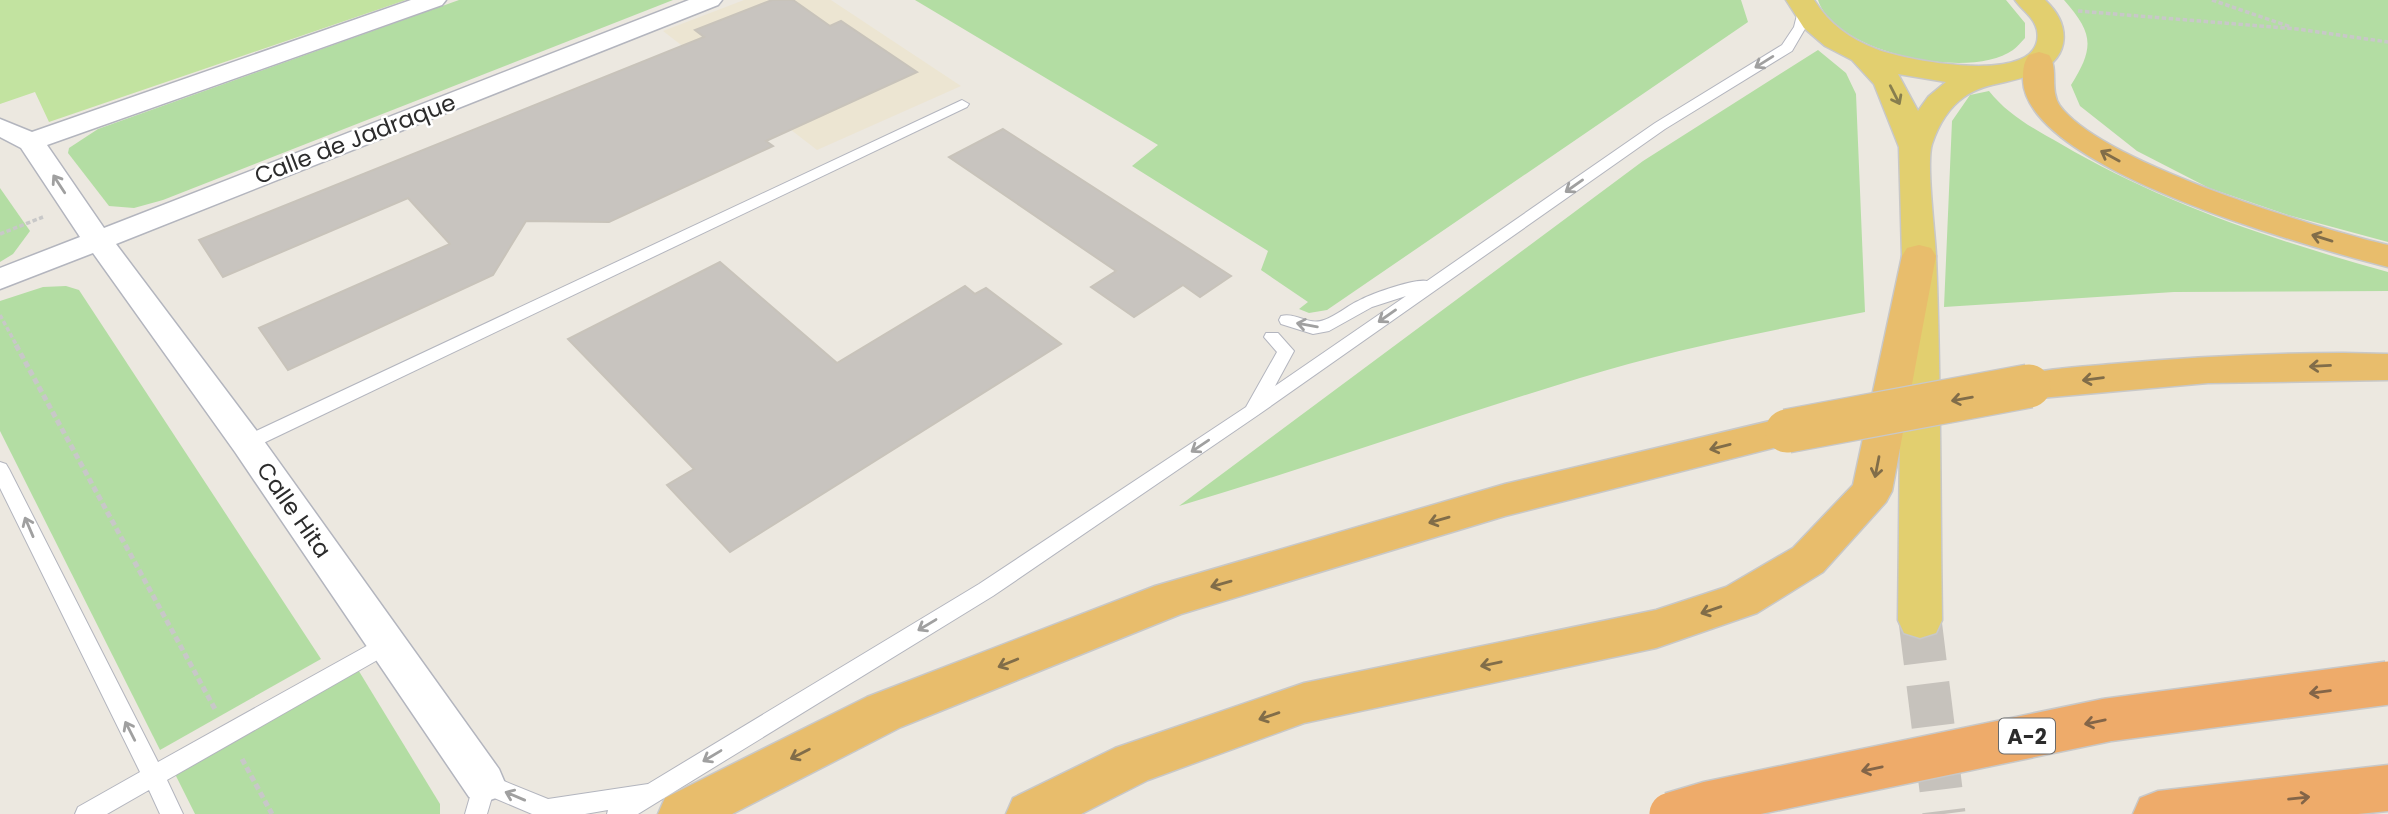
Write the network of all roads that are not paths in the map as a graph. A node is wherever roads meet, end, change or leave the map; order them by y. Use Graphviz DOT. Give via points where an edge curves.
graph roads {
  1 [pos="434,0"];
  2 [pos="710,0"];
  3 [pos="2034,4"];
  4 [pos="1802,5"];
  5 [pos="1861,53"];
  6 [pos="2039,61"];
  7 [pos="1980,75"];
  8 [pos="962,104"];
  9 [pos="0,127"];
  10 [pos="31,142"];
  11 [pos="1914,147"];
  12 [pos="99,240"];
  13 [pos="1919,256"];
  14 [pos="2388,256"];
  15 [pos="0,279"];
  16 [pos="1438,280"];
  17 [pos="1287,320"];
  18 [pos="1272,337"];
  19 [pos="2388,367"];
  20 [pos="1252,411"];
  21 [pos="247,443"];
  22 [pos="0,469"];
  23 [pos="1920,620"];
  24 [pos="388,644"];
  25 [pos="2388,684"];
  26 [pos="152,776"];
  27 [pos="2388,788"];
  28 [pos="480,798"];
  29 [pos="668,803"];
  30 [pos="86,814"];
  31 [pos="172,814"];
  32 [pos="618,814"];
  33 [pos="1031,814"];
  34 [pos="1671,814"];
  35 [pos="2158,814"];
  1 -- 10 [label="street"];
  2 -- 12 [label="street, Calle de Jadraque"];
  3 -- 6 [label="main road" via="2052,27 2052,45"];
  4 -- 5 [label="main road" via="1827,33"];
  4 -- 16 [label="lane, one-way" via="1800,27 1787,48 1660,126"];
  5 -- 7 [label="main road" via="1920,71"];
  5 -- 11 [label="main road, one-way" via="1888,80"];
  6 -- 7 [label="main road" via="2014,71"];
  14 -- 6 [label="highway, one-way" via="2236,211 2116,160 2078,138 2050,114 2036,85"];
  7 -- 11 [label="main road" via="1952,89 1932,108"];
  8 -- 21 [label="lane"];
  9 -- 10 [label="street"];
  12 -- 10 [label="street, Calle Hita, one-way"];
  11 -- 13 [label="main road"];
  12 -- 15 [label="street, Calle de Jadraque"];
  12 -- 21 [label="street, Calle Hita"];
  13 -- 23 [label="main road"];
  13 -- 33 [label="highway, one-way" via="1872,491 1808,560 1741,600 1656,629 1304,703 1132,764"];
  16 -- 17 [label="lane, one-way" via="1366,303 1329,325 1313,328"];
  16 -- 20 [label="lane, one-way"];
  18 -- 20 [label="lane" via="1286,351"];
  19 -- 29 [label="highway, one-way, bridge" via="2117,376 2029,386 1787,430 1505,500 1171,598"];
  20 -- 29 [label="lane, one-way"];
  21 -- 24 [label="street, Calle Hita"];
  26 -- 22 [label="lane, one-way"];
  24 -- 26 [label="lane"];
  24 -- 28 [label="street, Calle Hita"];
  25 -- 34 [label="highway, A-2, one-way, bridge" via="2107,720"];
  26 -- 30 [label="lane"];
  26 -- 31 [label="lane"];
  35 -- 27 [label="highway, one-way"];
  29 -- 28 [label="lane, Calle Hita, one-way" via="548,810"];
  29 -- 32 [label="lane"];
}
